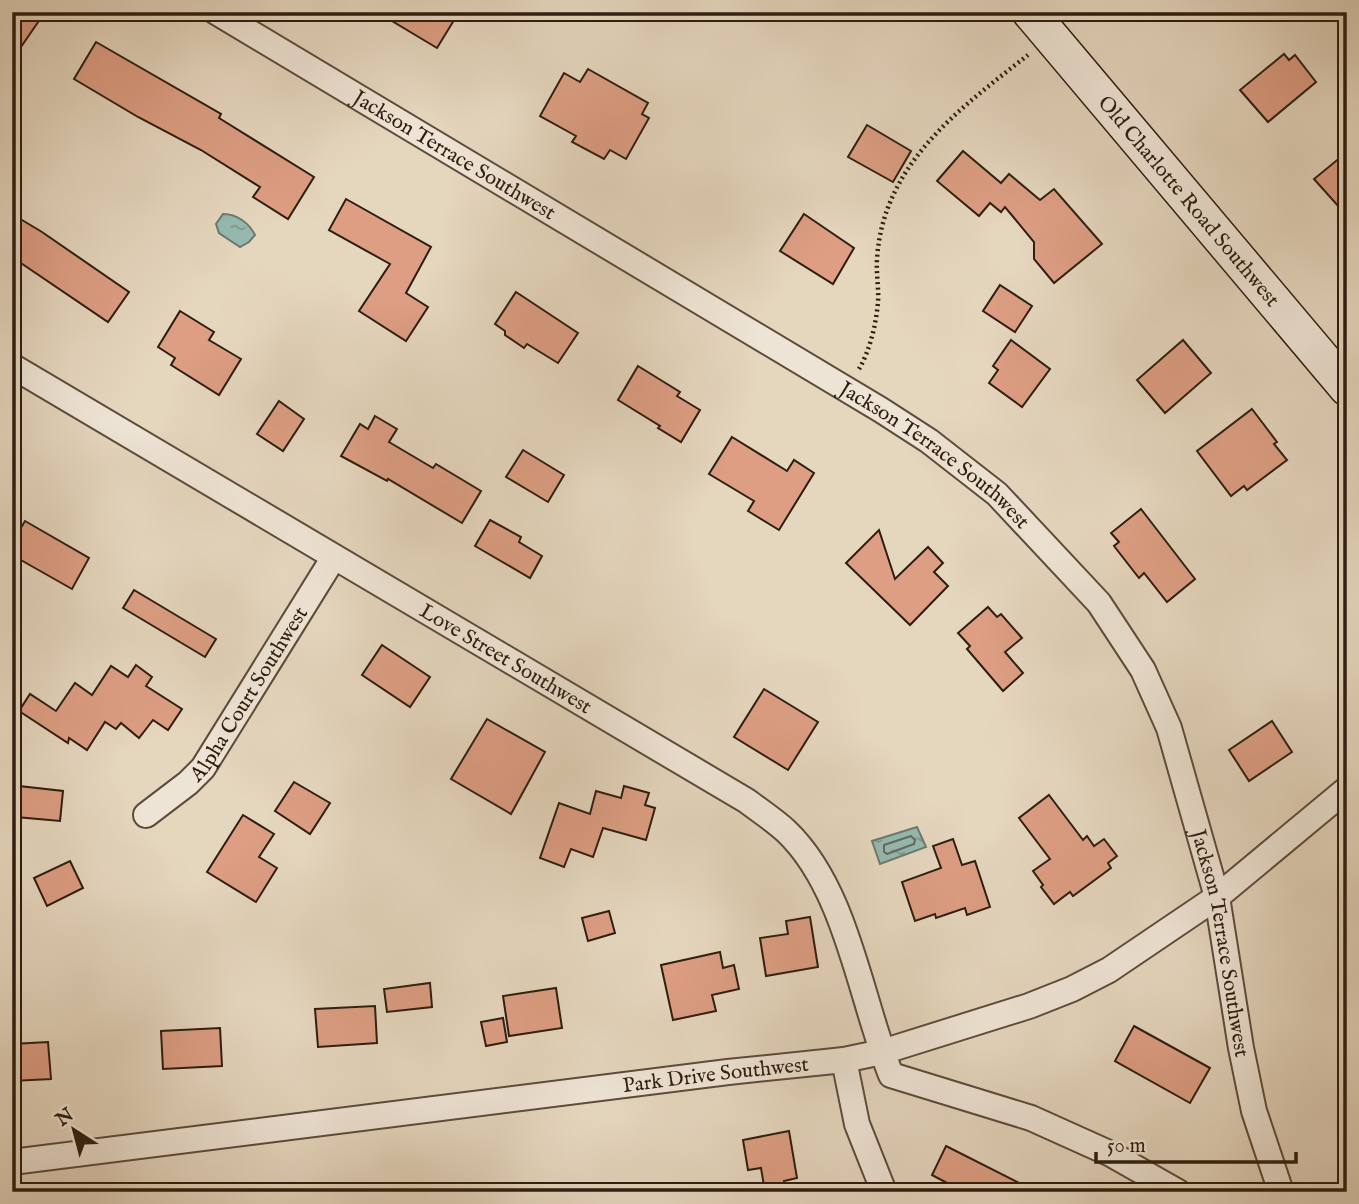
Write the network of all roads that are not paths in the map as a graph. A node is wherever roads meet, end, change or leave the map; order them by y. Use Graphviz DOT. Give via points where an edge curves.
graph roads {
  1 [pos="216,12"];
  2 [pos="1040,24"];
  3 [pos="12,366"];
  4 [pos="1347,388"];
  5 [pos="334,557"];
  6 [pos="1347,789"];
  7 [pos="146,815"];
  8 [pos="1217,897"];
  9 [pos="881,1052"];
  10 [pos="844,1060"];
  11 [pos="12,1162"];
  12 [pos="884,1192"];
  13 [pos="1178,1192"];
  14 [pos="1281,1192"];
  1 -- 8 [label="street, Jackson Terrace Southwest" via="847,389 929,441 998,494 1099,603 1143,670 1169,728"];
  2 -- 4 [label="main road, Old Charlotte Road Southwest"];
  3 -- 5 [label="street, Love Street Southwest"];
  5 -- 7 [label="street, Alpha Court Southwest" via="203,768"];
  5 -- 9 [label="street, Love Street Southwest" via="747,801 786,831 828,890"];
  6 -- 8 [label="street, Park Drive Southwest"];
  8 -- 9 [label="street, Park Drive Southwest" via="1109,970 1072,989"];
  8 -- 14 [label="street, Jackson Terrace Southwest" via="1254,1111"];
  9 -- 10 [label="street, Park Drive Southwest"];
  9 -- 13 [label="street" via="891,1075 1031,1118 1111,1154"];
  10 -- 11 [label="street, Park Drive Southwest"];
  10 -- 12 [label="street" via="857,1124"];
}
